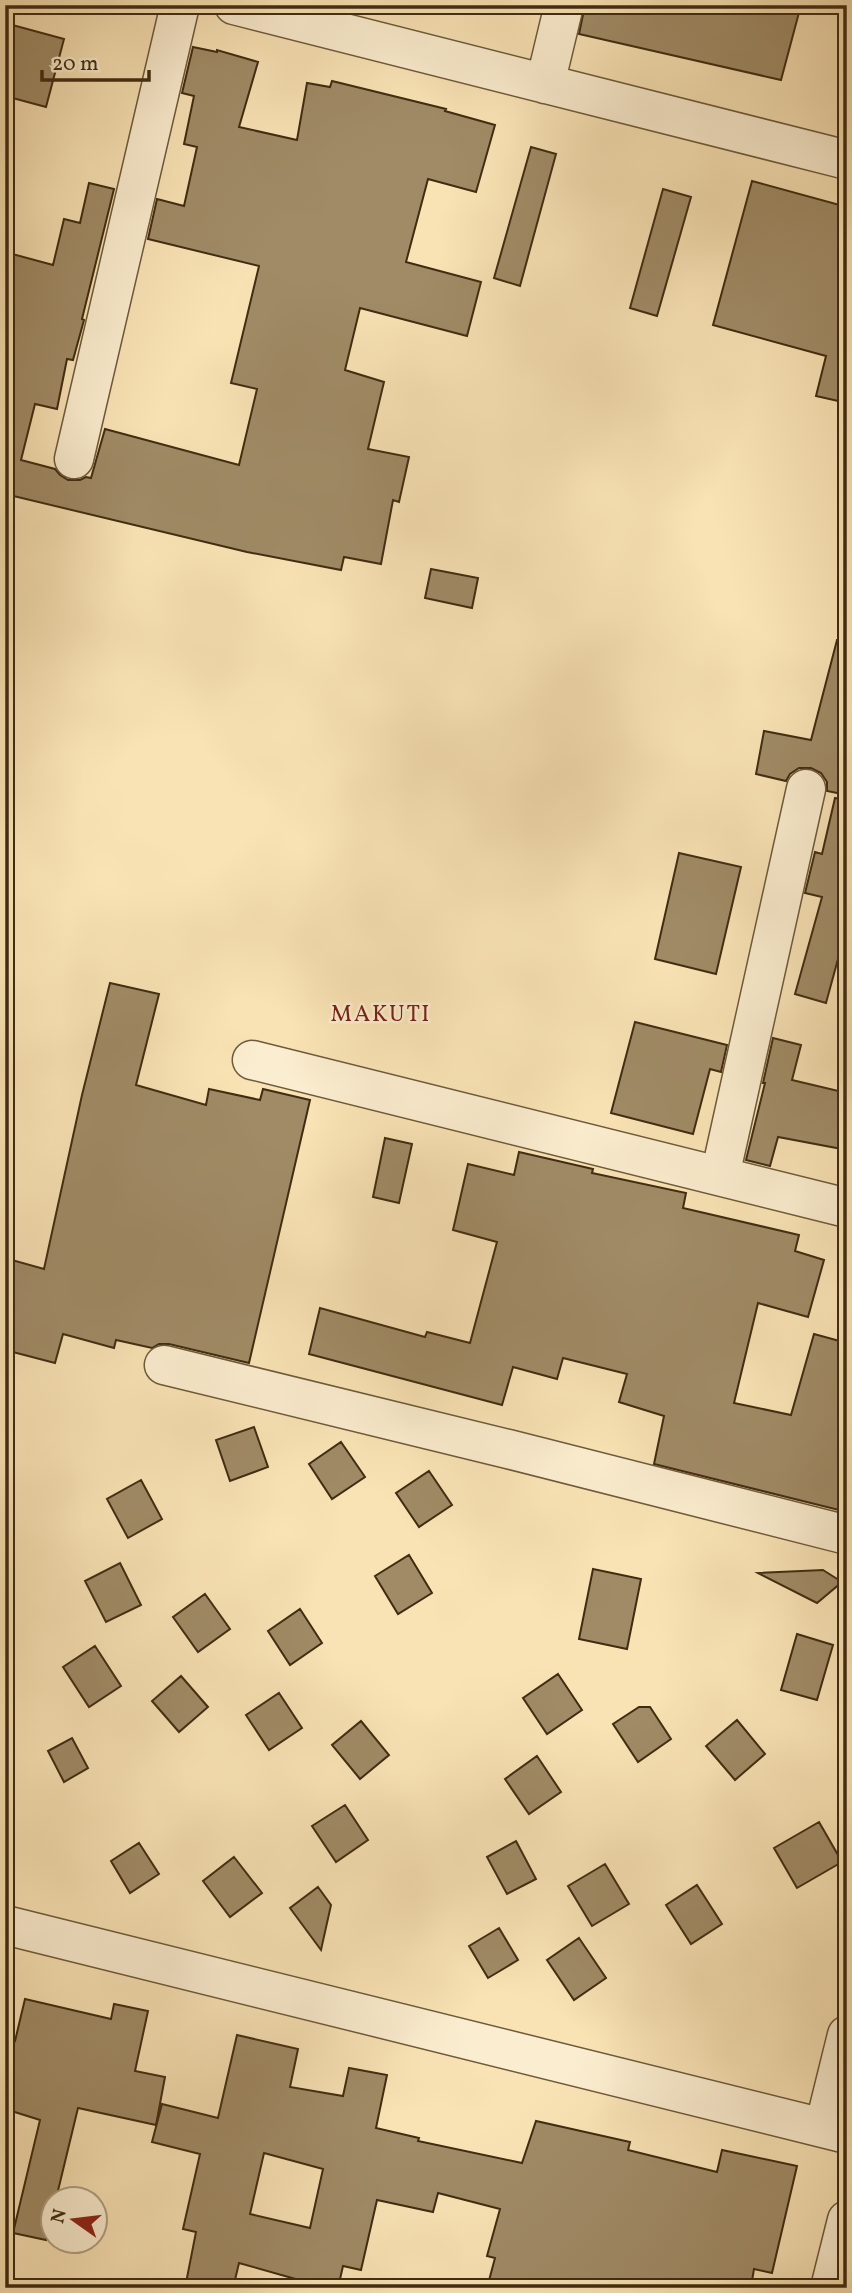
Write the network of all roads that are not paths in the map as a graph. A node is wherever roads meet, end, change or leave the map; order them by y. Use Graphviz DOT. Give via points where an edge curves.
graph roads {
  1 [pos="180,5"];
  2 [pos="234,5"];
  3 [pos="564,5"];
  4 [pos="545,84"];
  5 [pos="847,160"];
  6 [pos="74,459"];
  7 [pos="806,789"];
  8 [pos="252,1060"];
  9 [pos="720,1177"];
  10 [pos="847,1208"];
  11 [pos="164,1365"];
  12 [pos="847,1535"];
  13 [pos="5,1925"];
  14 [pos="847,2035"];
  15 [pos="836,2131"];
  16 [pos="847,2220"];
  17 [pos="830,2288"];
  1 -- 6 [label="street"];
  2 -- 4 [label="street"];
  3 -- 4 [label="street"];
  4 -- 5 [label="street"];
  7 -- 9 [label="street"];
  8 -- 9 [label="street"];
  9 -- 10 [label="street"];
  11 -- 12 [label="street"];
  13 -- 15 [label="street"];
  14 -- 15 [label="street"];
  16 -- 17 [label="street"];
}
